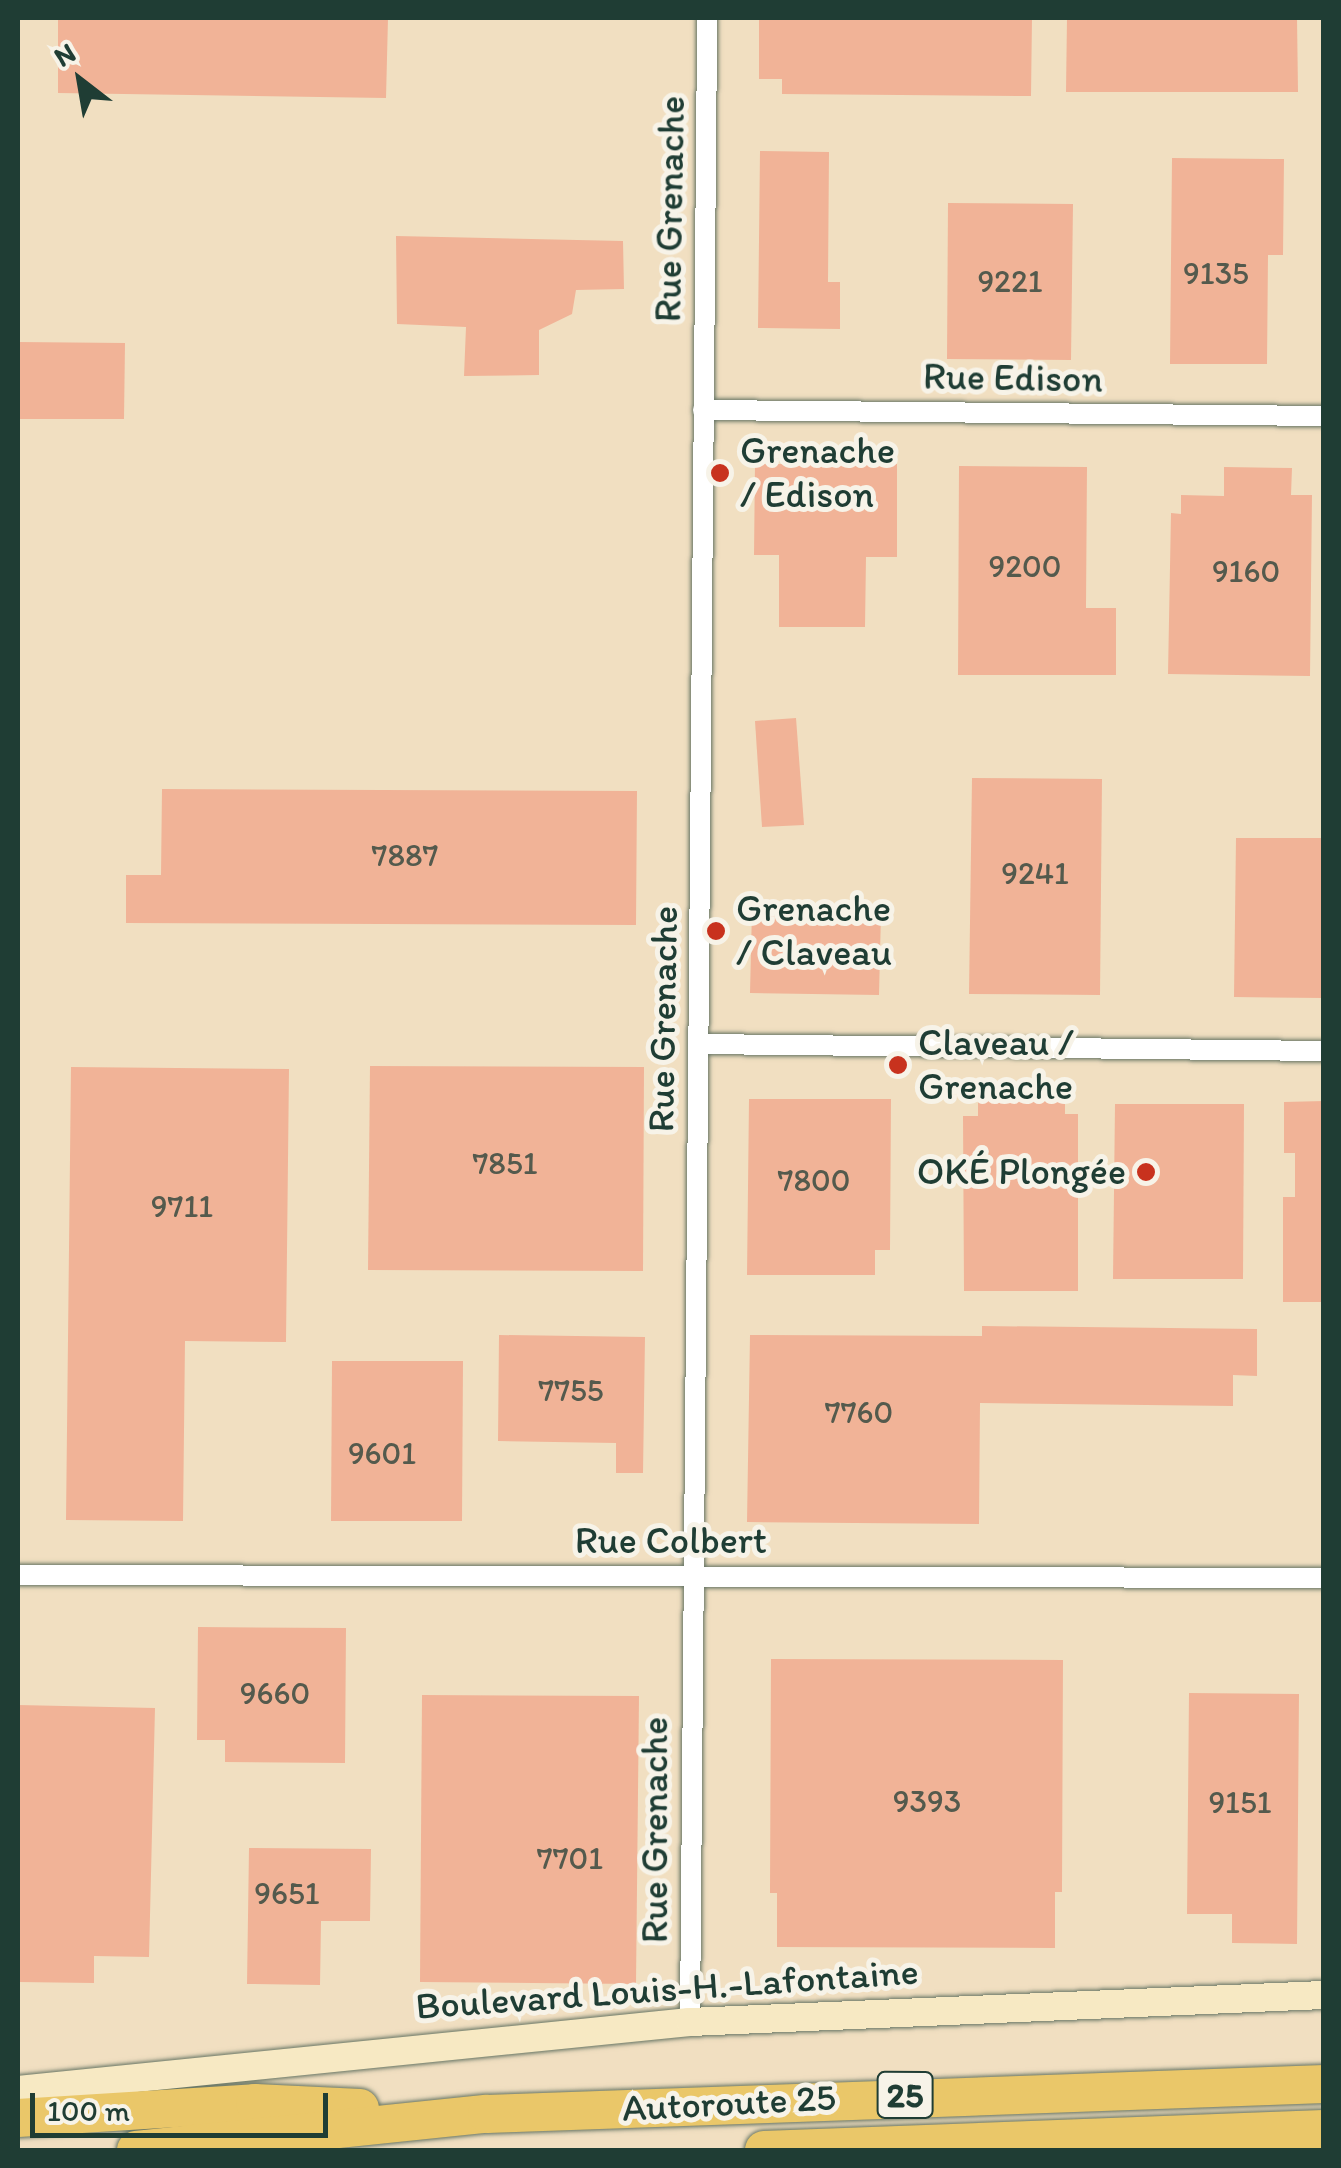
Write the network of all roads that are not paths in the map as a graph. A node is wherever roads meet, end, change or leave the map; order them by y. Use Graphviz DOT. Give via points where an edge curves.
graph roads {
  1 [pos="707,18"];
  2 [pos="703,410"];
  3 [pos="1324,416"];
  4 [pos="698,1044"];
  5 [pos="1324,1051"];
  6 [pos="18,1575"];
  7 [pos="691,1575"];
  8 [pos="1324,1578"];
  9 [pos="1324,1995"];
  10 [pos="690,2022"];
  11 [pos="1324,2084"];
  12 [pos="18,2090"];
  13 [pos="487,2114"];
  14 [pos="18,2118"];
  15 [pos="1324,2129"];
  16 [pos="136,2150"];
  17 [pos="764,2150"];
  1 -- 2 [label="street, Rue Grenache"];
  2 -- 3 [label="street, Rue Edison"];
  2 -- 4 [label="street, Rue Grenache"];
  4 -- 5 [label="street"];
  4 -- 7 [label="street, Rue Grenache"];
  6 -- 7 [label="street, Rue Colbert"];
  7 -- 8 [label="street, Rue Colbert"];
  7 -- 10 [label="street, Rue Grenache"];
  9 -- 10 [label="main road, Boulevard Louis-H.-Lafontaine"];
  10 -- 12 [label="main road, Boulevard Louis-H.-Lafontaine"];
  11 -- 13 [label="highway, Autoroute 25 / 25"];
  13 -- 14 [label="highway" via="256,2103"];
  13 -- 16 [label="highway, Autoroute 25 / 25"];
  15 -- 17 [label="highway, Autoroute 25 / 25"];
}
